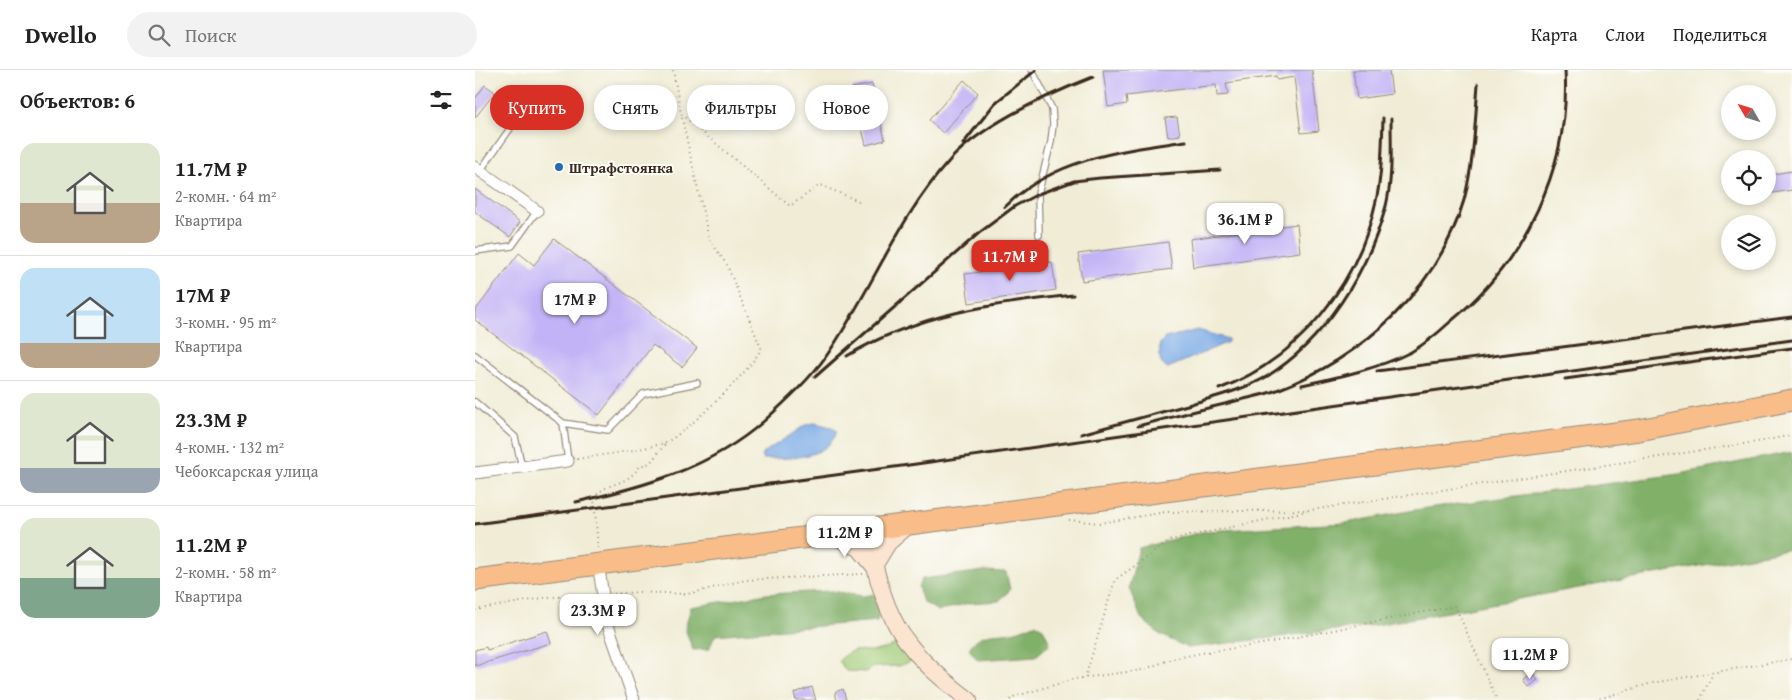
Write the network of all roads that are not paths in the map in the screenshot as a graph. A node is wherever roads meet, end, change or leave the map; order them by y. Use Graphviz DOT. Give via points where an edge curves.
graph roads {
  1 [pos="1032,70"];
  2 [pos="509,130"];
  3 [pos="478,169"];
  4 [pos="537,211"];
  5 [pos="1039,235"];
  6 [pos="475,251"];
  7 [pos="475,355"];
  8 [pos="697,383"];
  9 [pos="1792,400"];
  10 [pos="475,402"];
  11 [pos="563,423"];
  12 [pos="568,461"];
  13 [pos="522,467"];
  14 [pos="475,474"];
  15 [pos="911,523"];
  16 [pos="866,528"];
  17 [pos="830,533"];
  18 [pos="598,563"];
  19 [pos="875,570"];
  20 [pos="475,580"];
  21 [pos="634,700"];
  22 [pos="969,700"];
  1 -- 5 [label="lane" via="1052,109 1053,124 1038,194"];
  2 -- 3 [label="lane"];
  3 -- 4 [label="street"];
  4 -- 6 [label="lane" via="512,246"];
  7 -- 11 [label="lane"];
  8 -- 11 [label="lane" via="643,394 608,430"];
  9 -- 15 [label="highway" via="1639,430"];
  10 -- 13 [label="lane" via="515,436"];
  11 -- 12 [label="lane"];
  12 -- 13 [label="street"];
  13 -- 14 [label="street"];
  15 -- 16 [label="highway"];
  15 -- 19 [label="street" via="888,543"];
  16 -- 17 [label="highway"];
  16 -- 19 [label="street"];
  17 -- 18 [label="highway"];
  17 -- 19 [label="street" via="859,548"];
  18 -- 20 [label="highway"];
  18 -- 21 [label="street" via="607,622"];
  19 -- 22 [label="street" via="884,601 907,644 923,662"];
}
